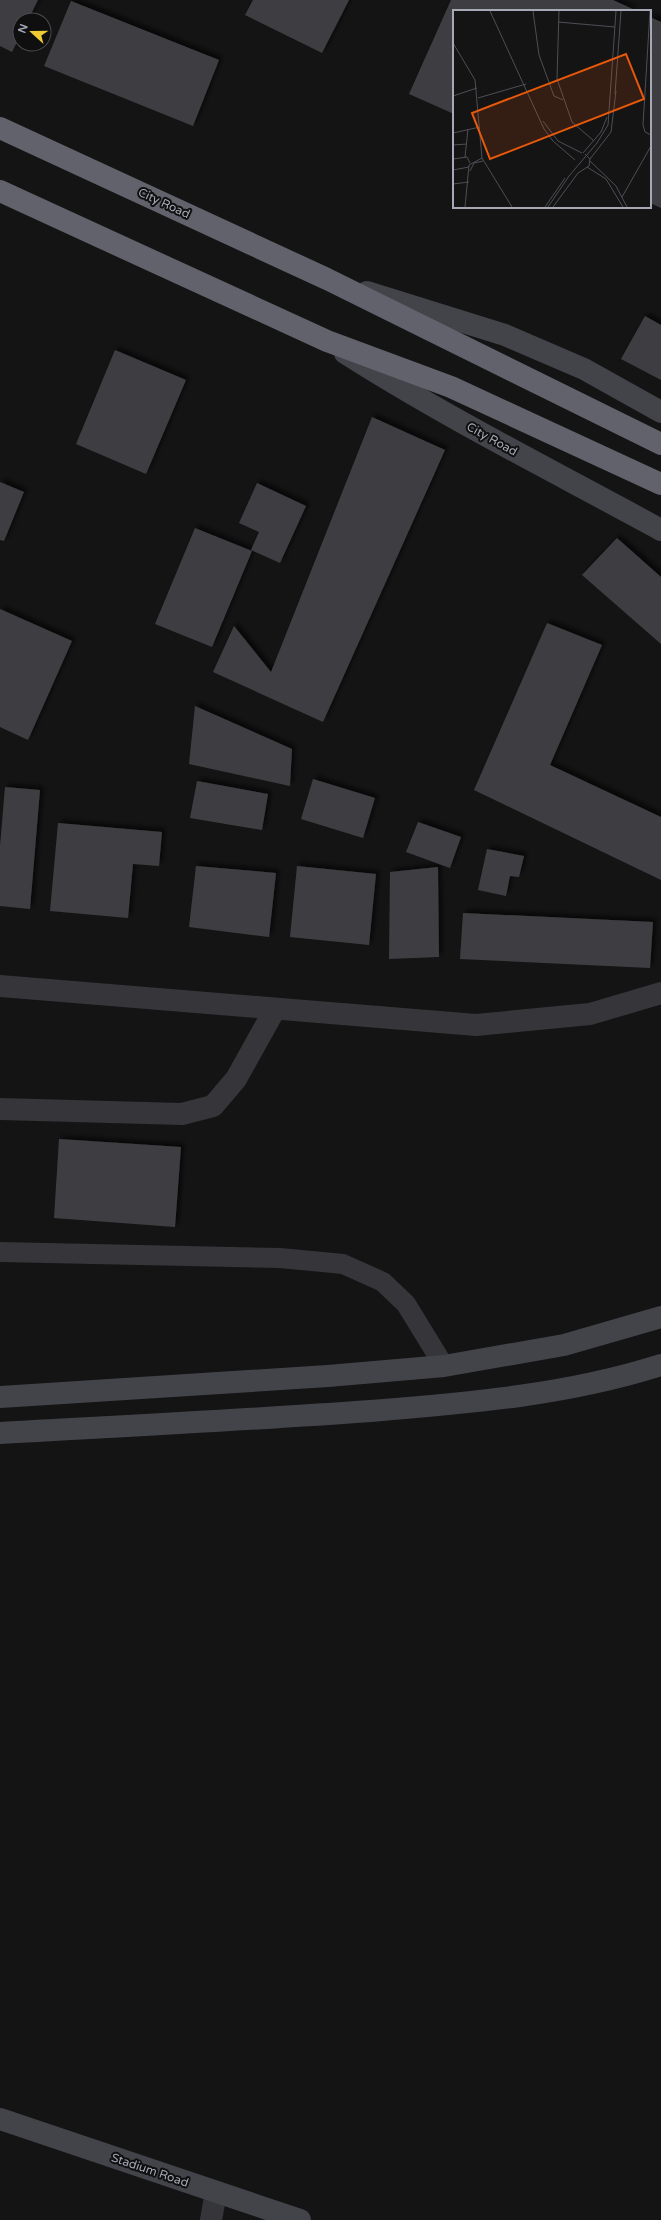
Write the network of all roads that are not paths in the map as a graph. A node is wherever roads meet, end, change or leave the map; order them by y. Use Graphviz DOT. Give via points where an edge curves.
graph roads {
  1 [pos="0,128"];
  2 [pos="0,191"];
  3 [pos="327,279"];
  4 [pos="327,341"];
  5 [pos="661,412"];
  6 [pos="661,444"];
  7 [pos="661,484"];
  8 [pos="661,530"];
  9 [pos="0,986"];
  10 [pos="661,993"];
  11 [pos="275,1009"];
  12 [pos="0,1109"];
  13 [pos="0,1252"];
  14 [pos="661,1317"];
  15 [pos="661,1365"];
  16 [pos="444,1366"];
  17 [pos="0,1397"];
  18 [pos="0,1433"];
  19 [pos="0,2119"];
  20 [pos="216,2192"];
  21 [pos="211,2220"];
  22 [pos="300,2220"];
  1 -- 3 [label="highway, City Road"];
  2 -- 4 [label="highway, City Road"];
  3 -- 5 [label="main road, City Road" via="505,335 584,369"];
  3 -- 6 [label="highway, City Road"];
  4 -- 7 [label="highway, City Road" via="451,387"];
  4 -- 8 [label="main road, City Road" via="400,388"];
  9 -- 11 [label="street"];
  10 -- 11 [label="street" via="590,1014 476,1025"];
  11 -- 12 [label="street" via="236,1079 213,1106 182,1114"];
  13 -- 16 [label="lane" via="280,1258 343,1264 383,1282 406,1304"];
  14 -- 16 [label="main road" via="564,1345"];
  15 -- 18 [label="main road" via="553,1392 453,1404"];
  16 -- 17 [label="main road"];
  19 -- 20 [label="main road, Stadium Road"];
  20 -- 21 [label="street"];
  20 -- 22 [label="main road, Stadium Road"];
}
